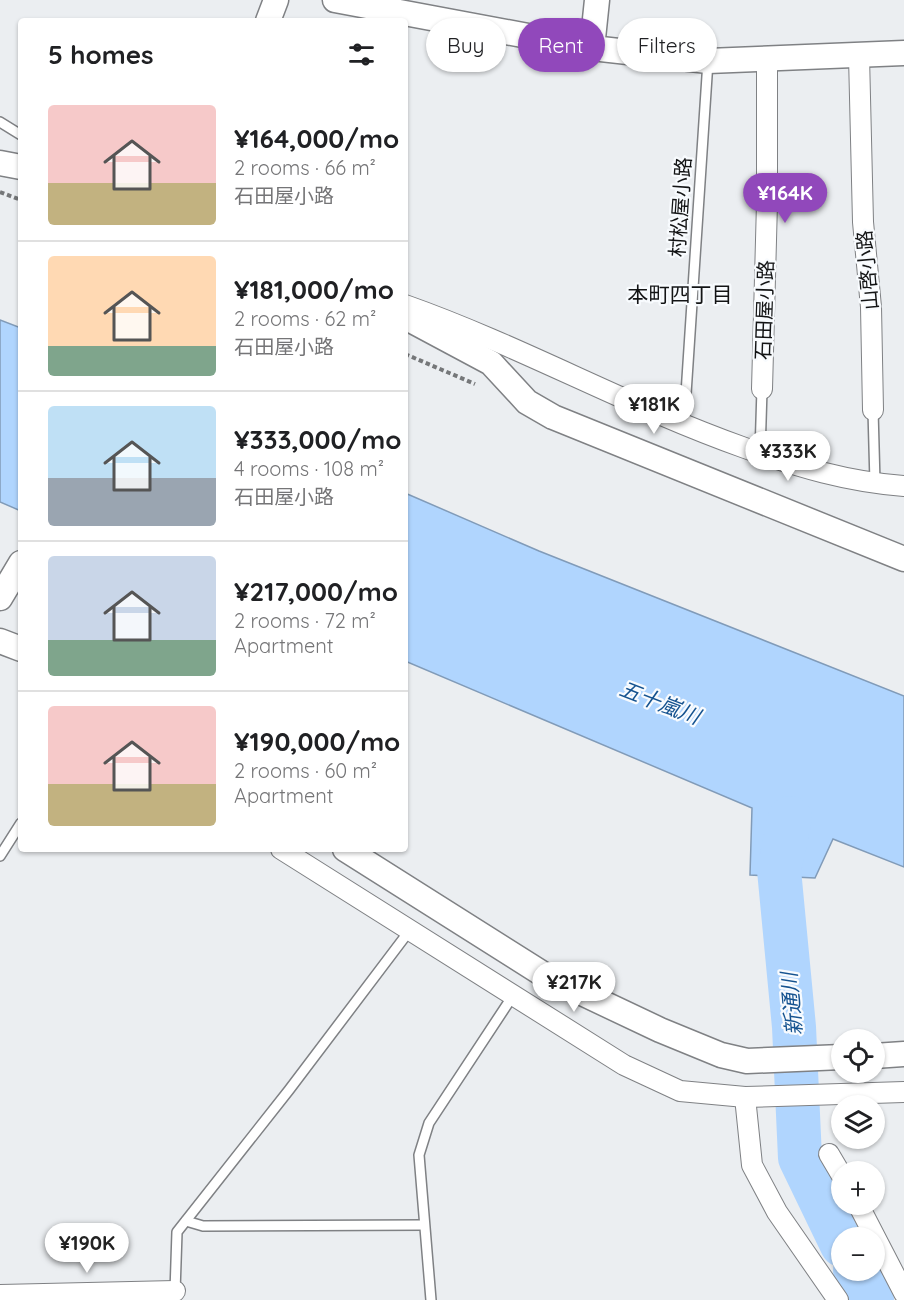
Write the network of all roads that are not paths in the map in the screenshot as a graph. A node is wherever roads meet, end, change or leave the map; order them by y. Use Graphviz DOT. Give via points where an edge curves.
graph roads {
  1 [pos="276,0"];
  2 [pos="335,0"];
  3 [pos="597,0"];
  4 [pos="269,18"];
  5 [pos="595,18"];
  6 [pos="518,34"];
  7 [pos="904,53"];
  8 [pos="859,56"];
  9 [pos="767,59"];
  10 [pos="717,62"];
  11 [pos="707,72"];
  12 [pos="0,122"];
  13 [pos="18,133"];
  14 [pos="0,163"];
  15 [pos="18,166"];
  16 [pos="408,306"];
  17 [pos="408,319"];
  18 [pos="762,390"];
  19 [pos="873,410"];
  20 [pos="684,426"];
  21 [pos="760,453"];
  22 [pos="875,484"];
  23 [pos="904,486"];
  24 [pos="904,559"];
  25 [pos="18,568"];
  26 [pos="0,598"];
  27 [pos="0,641"];
  28 [pos="18,648"];
  29 [pos="18,828"];
  30 [pos="285,852"];
  31 [pos="350,852"];
  32 [pos="0,856"];
  33 [pos="410,930"];
  34 [pos="514,994"];
  35 [pos="904,1054"];
  36 [pos="885,1055"];
  37 [pos="831,1057"];
  38 [pos="904,1092"];
  39 [pos="746,1097"];
  40 [pos="829,1154"];
  41 [pos="833,1161"];
  42 [pos="864,1215"];
  43 [pos="186,1221"];
  44 [pos="424,1225"];
  45 [pos="904,1293"];
  46 [pos="0,1295"];
  47 [pos="175,1296"];
  48 [pos="430,1300"];
  49 [pos="838,1300"];
  1 -- 4 [label="street"];
  2 -- 6 [label="street"];
  3 -- 5 [label="street"];
  7 -- 8 [label="street"];
  8 -- 9 [label="street"];
  8 -- 19 [label="street, 山啓小路"];
  9 -- 10 [label="street"];
  9 -- 18 [label="street, 石田屋小路"];
  11 -- 20 [label="lane, 村松屋小路"];
  12 -- 13 [label="lane"];
  14 -- 15 [label="street"];
  16 -- 20 [label="street" via="453,322"];
  17 -- 24 [label="street" via="491,363 527,402 553,417"];
  18 -- 21 [label="lane, 石田屋小路"];
  19 -- 22 [label="lane, 山啓小路"];
  20 -- 21 [label="street"];
  21 -- 22 [label="street" via="837,478"];
  22 -- 23 [label="street"];
  25 -- 26 [label="street"];
  27 -- 28 [label="street"];
  29 -- 32 [label="lane"];
  30 -- 33 [label="street"];
  31 -- 37 [label="street" via="546,976 660,1030 747,1060"];
  33 -- 34 [label="street"];
  33 -- 43 [label="lane"];
  34 -- 39 [label="street" via="624,1065 680,1090"];
  34 -- 44 [label="lane" via="429,1123 419,1155"];
  35 -- 36 [label="street"];
  38 -- 39 [label="street"];
  39 -- 49 [label="street" via="752,1165 777,1212"];
  40 -- 41 [label="street"];
  42 -- 45 [label="street"];
  43 -- 44 [label="lane" via="203,1226"];
  43 -- 47 [label="lane" via="177,1232"];
  44 -- 48 [label="lane"];
  46 -- 47 [label="street"];
}
